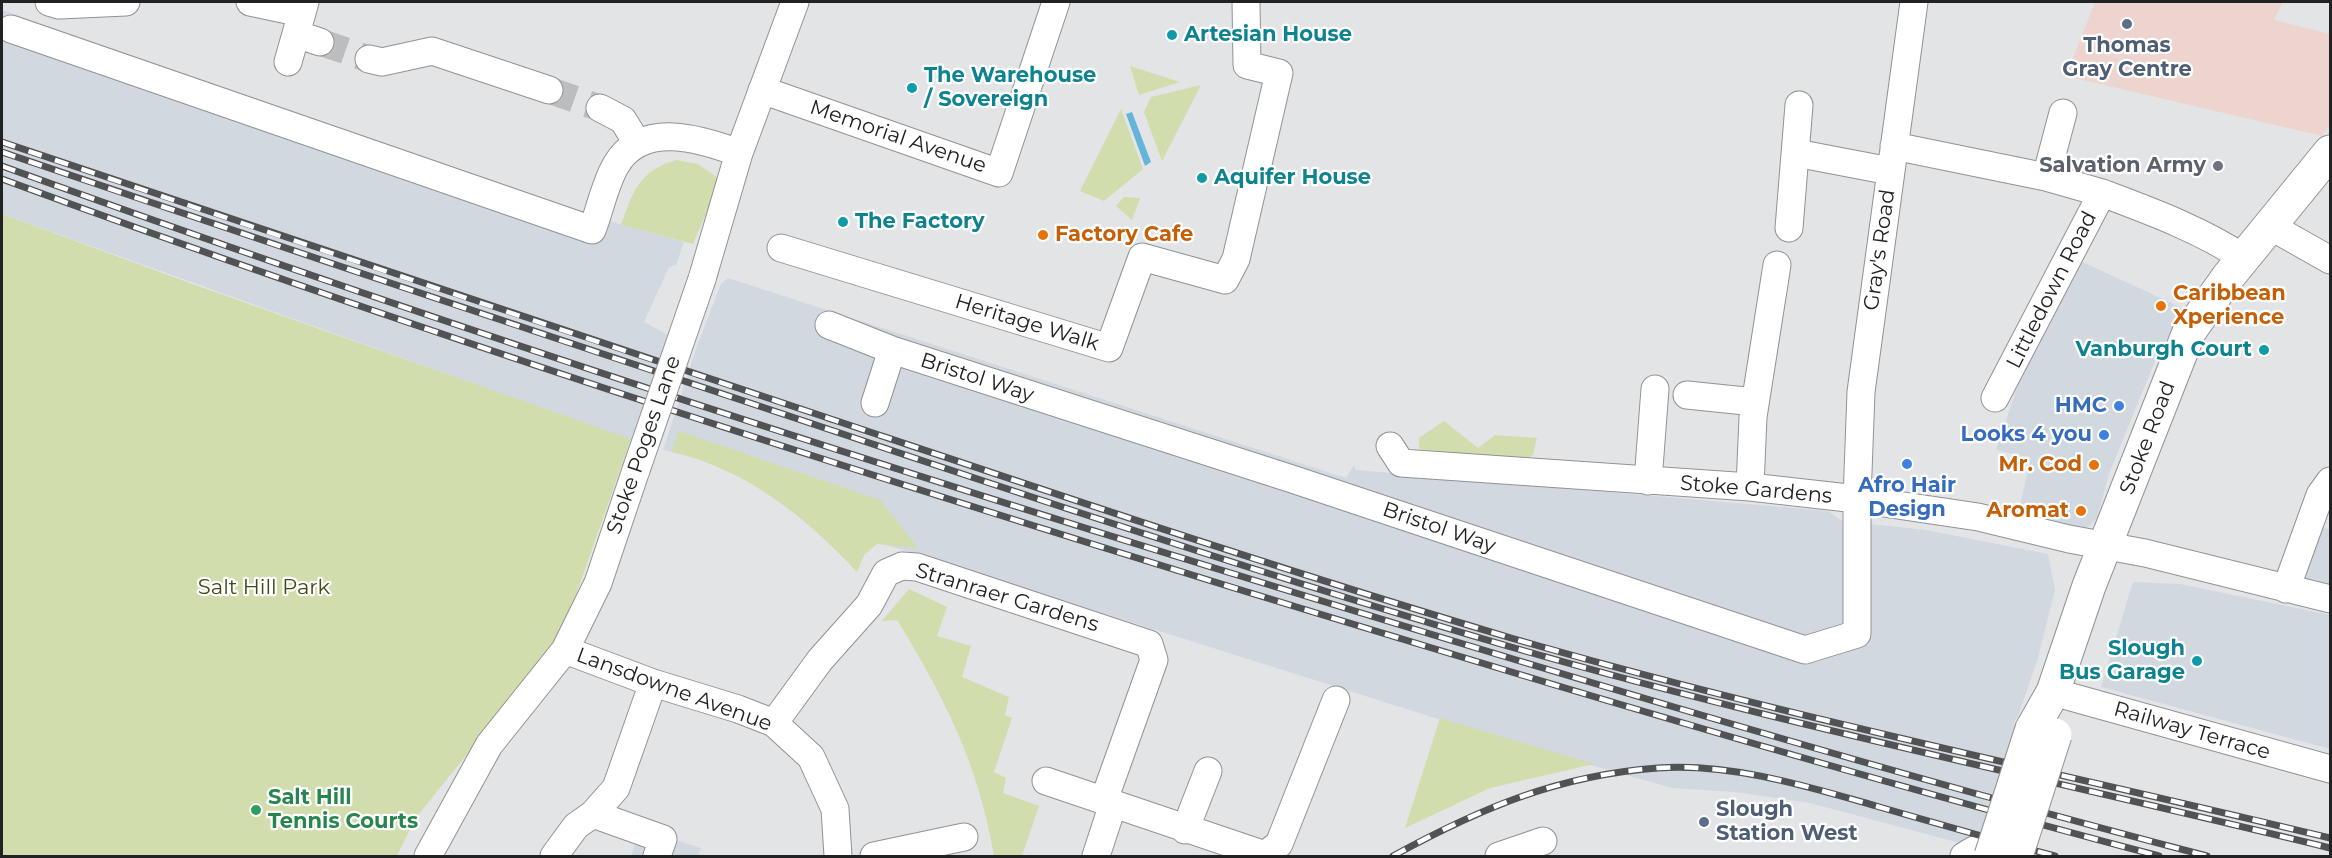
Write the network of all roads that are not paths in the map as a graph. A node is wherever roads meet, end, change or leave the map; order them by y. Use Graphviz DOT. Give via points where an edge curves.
graph roads {
  1 [pos="49,2"];
  2 [pos="126,2"];
  3 [pos="250,2"];
  4 [pos="795,2"];
  5 [pos="1056,2"];
  6 [pos="1246,2"];
  7 [pos="1914,2"];
  8 [pos="306,23"];
  9 [pos="10,29"];
  10 [pos="369,59"];
  11 [pos="288,62"];
  12 [pos="549,90"];
  13 [pos="762,90"];
  14 [pos="1799,105"];
  15 [pos="600,108"];
  16 [pos="2063,113"];
  17 [pos="637,143"];
  18 [pos="2331,152"];
  19 [pos="739,153"];
  20 [pos="1796,153"];
  21 [pos="1892,159"];
  22 [pos="2046,177"];
  23 [pos="2102,193"];
  24 [pos="2270,226"];
  25 [pos="1789,228"];
  26 [pos="781,248"];
  27 [pos="2245,259"];
  28 [pos="2331,260"];
  29 [pos="1777,265"];
  30 [pos="829,325"];
  31 [pos="892,350"];
  32 [pos="1655,389"];
  33 [pos="1688,395"];
  34 [pos="1995,398"];
  35 [pos="875,402"];
  36 [pos="1755,402"];
  37 [pos="1396,455"];
  38 [pos="1648,481"];
  39 [pos="2331,481"];
  40 [pos="1750,488"];
  41 [pos="1857,499"];
  42 [pos="2107,546"];
  43 [pos="2286,589"];
  44 [pos="2331,600"];
  45 [pos="565,650"];
  46 [pos="653,683"];
  47 [pos="2053,692"];
  48 [pos="1336,700"];
  49 [pos="774,723"];
  50 [pos="2044,732"];
  51 [pos="2331,769"];
  52 [pos="1208,771"];
  53 [pos="1046,781"];
  54 [pos="1108,802"];
  55 [pos="593,814"];
  56 [pos="1185,830"];
  57 [pos="964,837"];
  58 [pos="655,840"];
  59 [pos="1543,840"];
  60 [pos="1974,854"];
  61 [pos="428,856"];
  62 [pos="554,856"];
  63 [pos="838,856"];
  64 [pos="874,856"];
  65 [pos="1096,856"];
  66 [pos="1499,856"];
  67 [pos="2016,856"];
  1 -- 2 [label="street"];
  3 -- 8 [label="street"];
  4 -- 13 [label="street, Stoke Poges Lane"];
  5 -- 13 [label="street, Memorial Avenue" via="999,172"];
  6 -- 26 [label="street, Heritage Walk" via="1247,65 1279,73 1236,259 1225,280 1142,257 1109,348"];
  7 -- 21 [label="street, Gray's Road"];
  8 -- 11 [label="street"];
  9 -- 17 [label="street" via="592,230 616,164"];
  10 -- 12 [label="street" via="382,62 432,51"];
  13 -- 19 [label="street, Stoke Poges Lane"];
  14 -- 20 [label="street"];
  15 -- 17 [label="street" via="623,120"];
  16 -- 22 [label="street"];
  17 -- 19 [label="street" via="675,135"];
  18 -- 24 [label="main road, Stoke Road"];
  19 -- 45 [label="street, Stoke Poges Lane, bridge" via="702,279 598,583"];
  20 -- 21 [label="street"];
  20 -- 25 [label="street"];
  21 -- 22 [label="street"];
  21 -- 41 [label="street, Gray's Road" via="1861,392"];
  22 -- 23 [label="street"];
  23 -- 27 [label="street, Littledown Road"];
  23 -- 34 [label="street, Littledown Road"];
  24 -- 27 [label="main road, Stoke Road"];
  24 -- 28 [label="street"];
  27 -- 42 [label="main road, Stoke Road" via="2189,332"];
  29 -- 36 [label="street"];
  30 -- 31 [label="street, Bristol Way"];
  31 -- 35 [label="street, Bristol Way"];
  31 -- 41 [label="street, Bristol Way" via="1805,650 1857,634"];
  32 -- 38 [label="street"];
  33 -- 36 [label="street"];
  36 -- 40 [label="street"];
  37 -- 38 [label="street, Stoke Gardens"];
  38 -- 40 [label="street, Stoke Gardens"];
  39 -- 43 [label="street" via="2320,495"];
  40 -- 41 [label="street, Stoke Gardens"];
  41 -- 42 [label="street, Stoke Gardens" via="1978,517"];
  42 -- 43 [label="street, Stoke Gardens"];
  42 -- 47 [label="main road, Stoke Road" via="2089,586"];
  43 -- 44 [label="street, Stoke Gardens"];
  45 -- 46 [label="street, Lansdowne Avenue"];
  45 -- 61 [label="street, Stoke Poges Lane" via="489,745"];
  46 -- 49 [label="street, Lansdowne Avenue"];
  46 -- 55 [label="street" via="616,788"];
  47 -- 50 [label="main road, Stoke Road"];
  47 -- 51 [label="street, Railway Terrace"];
  48 -- 56 [label="street" via="1279,844 1265,855"];
  49 -- 54 [label="street, Stranraer Gardens" via="820,660 869,605 886,573 902,566 917,567 1149,644 1154,660"];
  49 -- 63 [label="street, Lansdowne Avenue" via="811,757 835,808"];
  50 -- 60 [label="main road, Stoke Road, bridge"];
  50 -- 67 [label="main road, Stoke Road, bridge"];
  52 -- 56 [label="street"];
  53 -- 54 [label="street"];
  54 -- 56 [label="street"];
  54 -- 65 [label="street"];
  55 -- 58 [label="street"];
  55 -- 62 [label="street" via="576,826"];
  57 -- 64 [label="street"];
  59 -- 66 [label="street"];
}
